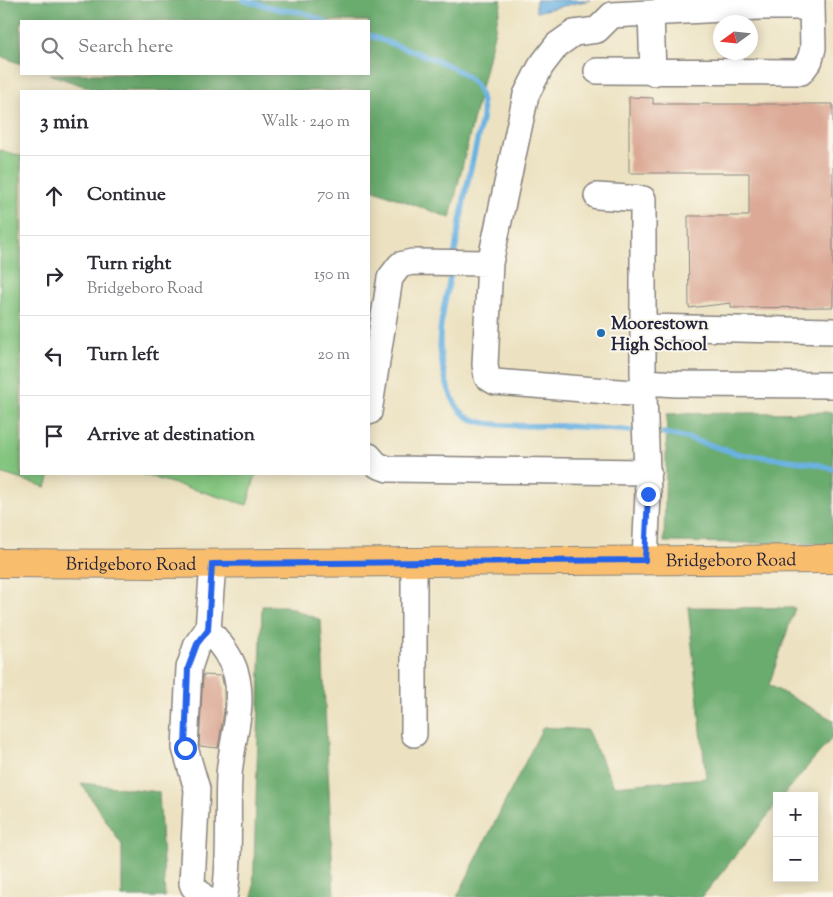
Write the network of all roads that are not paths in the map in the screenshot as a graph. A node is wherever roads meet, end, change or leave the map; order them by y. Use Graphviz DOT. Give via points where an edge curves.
graph roads {
  1 [pos="759,3"];
  2 [pos="812,3"];
  3 [pos="651,13"];
  4 [pos="597,71"];
  5 [pos="652,73"];
  6 [pos="598,196"];
  7 [pos="490,263"];
  8 [pos="644,327"];
  9 [pos="833,331"];
  10 [pos="833,385"];
  11 [pos="644,388"];
  12 [pos="370,406"];
  13 [pos="370,457"];
  14 [pos="648,472"];
  15 [pos="833,559"];
  16 [pos="645,560"];
  17 [pos="414,562"];
  18 [pos="0,563"];
  19 [pos="212,564"];
  20 [pos="208,630"];
  21 [pos="414,734"];
  22 [pos="203,897"];
  23 [pos="222,897"];
  1 -- 2 [label="lane"];
  1 -- 3 [label="lane"];
  2 -- 5 [label="lane" via="813,48 810,60 801,72"];
  3 -- 5 [label="lane"];
  3 -- 7 [label="lane" via="612,14 597,30 574,33 557,45 541,66 526,95"];
  4 -- 5 [label="lane"];
  6 -- 8 [label="lane" via="643,200"];
  7 -- 11 [label="lane" via="486,377 495,382"];
  7 -- 12 [label="lane" via="412,262 400,265 390,278"];
  8 -- 9 [label="lane"];
  8 -- 11 [label="lane"];
  10 -- 11 [label="lane" via="707,384"];
  11 -- 14 [label="lane"];
  13 -- 14 [label="lane" via="377,465 388,469"];
  14 -- 16 [label="lane"];
  15 -- 16 [label="main road, Bridgeboro Road"];
  16 -- 17 [label="main road, Bridgeboro Road"];
  17 -- 19 [label="main road, Bridgeboro Road"];
  17 -- 21 [label="lane"];
  18 -- 19 [label="main road, Bridgeboro Road"];
  19 -- 20 [label="lane"];
  20 -- 22 [label="lane" via="197,644 188,668 185,748 197,789 192,883"];
  20 -- 23 [label="lane" via="231,659 239,688 229,774 228,875"];
}
